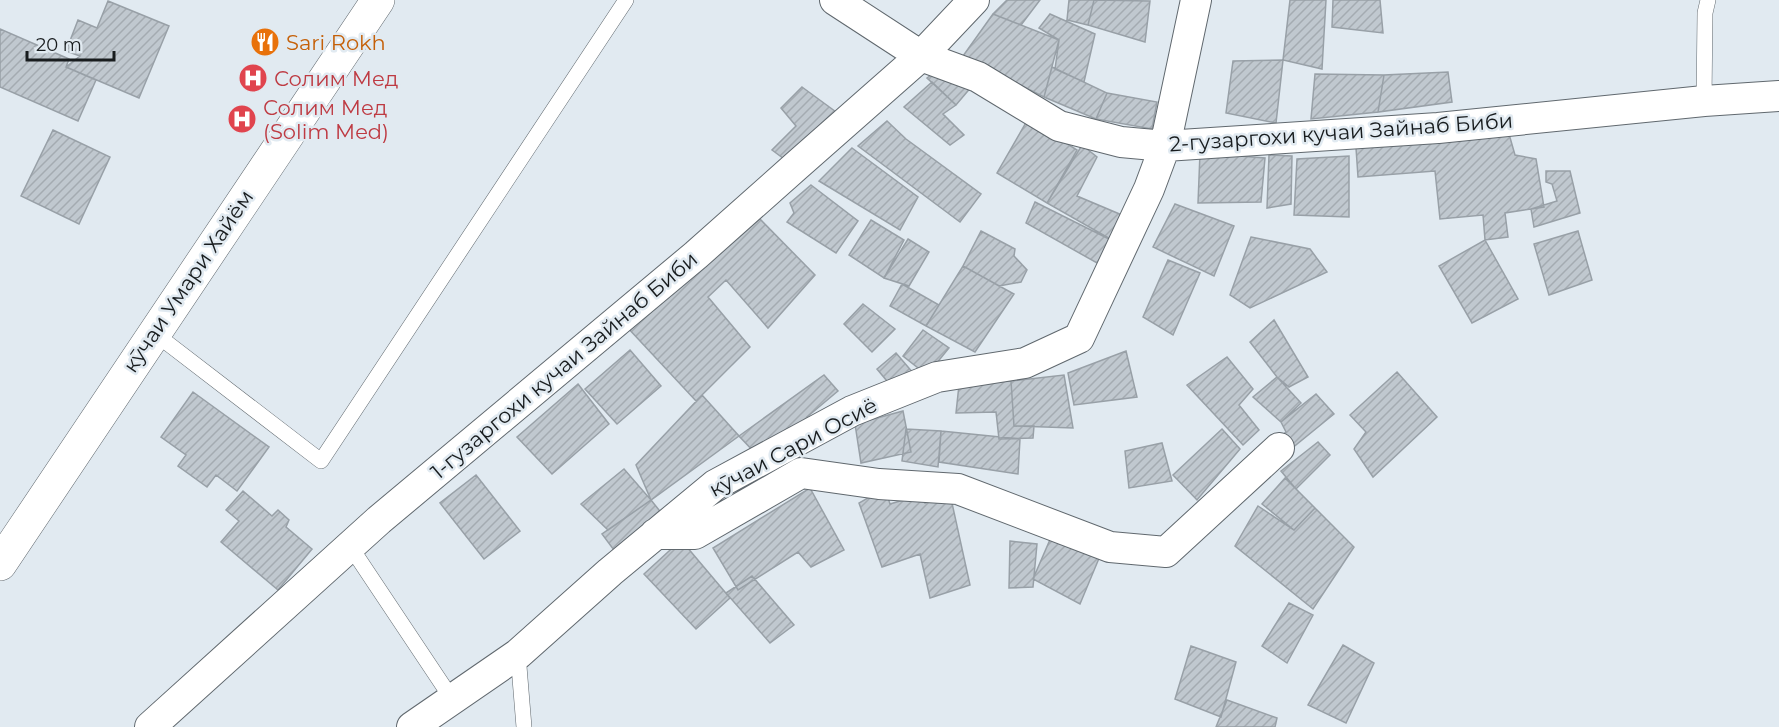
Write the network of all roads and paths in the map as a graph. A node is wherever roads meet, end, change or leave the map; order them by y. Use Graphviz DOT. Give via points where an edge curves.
graph roads {
  1 [pos="378,0"];
  2 [pos="626,0"];
  3 [pos="835,0"];
  4 [pos="974,0"];
  5 [pos="1196,0"];
  6 [pos="1708,0"];
  7 [pos="921,56"];
  8 [pos="1779,96"];
  9 [pos="1704,101"];
  10 [pos="1164,146"];
  11 [pos="153,332"];
  12 [pos="1279,448"];
  13 [pos="655,534"];
  14 [pos="350,546"];
  15 [pos="0,564"];
  16 [pos="518,654"];
  17 [pos="452,699"];
  18 [pos="150,727"];
  19 [pos="412,727"];
  20 [pos="524,727"];
  1 -- 11 [label="main road, кӯчаи Умари Хайём"];
  2 -- 11 [label="lane" via="321,461"];
  3 -- 7 [label="street, 2-гузаргохи кучаи Зайнаб Биби"];
  4 -- 7 [label="street, 1-гузаргохи кучаи Зайнаб Биби"];
  5 -- 10 [label="street, кӯчаи Сари Осиё"];
  6 -- 9 [label="lane"];
  7 -- 10 [label="street, 2-гузаргохи кучаи Зайнаб Биби" via="978,77 1059,126 1121,142"];
  7 -- 14 [label="street, 1-гузаргохи кучаи Зайнаб Биби" via="696,255"];
  8 -- 9 [label="street, 2-гузаргохи кучаи Зайнаб Биби"];
  9 -- 10 [label="street, 2-гузаргохи кучаи Зайнаб Биби" via="1438,128"];
  10 -- 13 [label="street, кӯчаи Сари Осиё" via="1149,189 1079,338 1025,363 937,377 852,411 715,485"];
  11 -- 15 [label="main road, кӯчаи Умари Хайём"];
  12 -- 13 [label="street" via="1166,552 1110,547 958,489 879,484 801,473 695,534"];
  13 -- 16 [label="street, кӯчаи Сари Осиё"];
  14 -- 17 [label="lane"];
  14 -- 18 [label="street, 1-гузаргохи кучаи Зайнаб Биби"];
  16 -- 17 [label="street, кӯчаи Сари Осиё"];
  16 -- 20 [label="lane"];
  17 -- 19 [label="street, кӯчаи Сари Осиё"];
}
